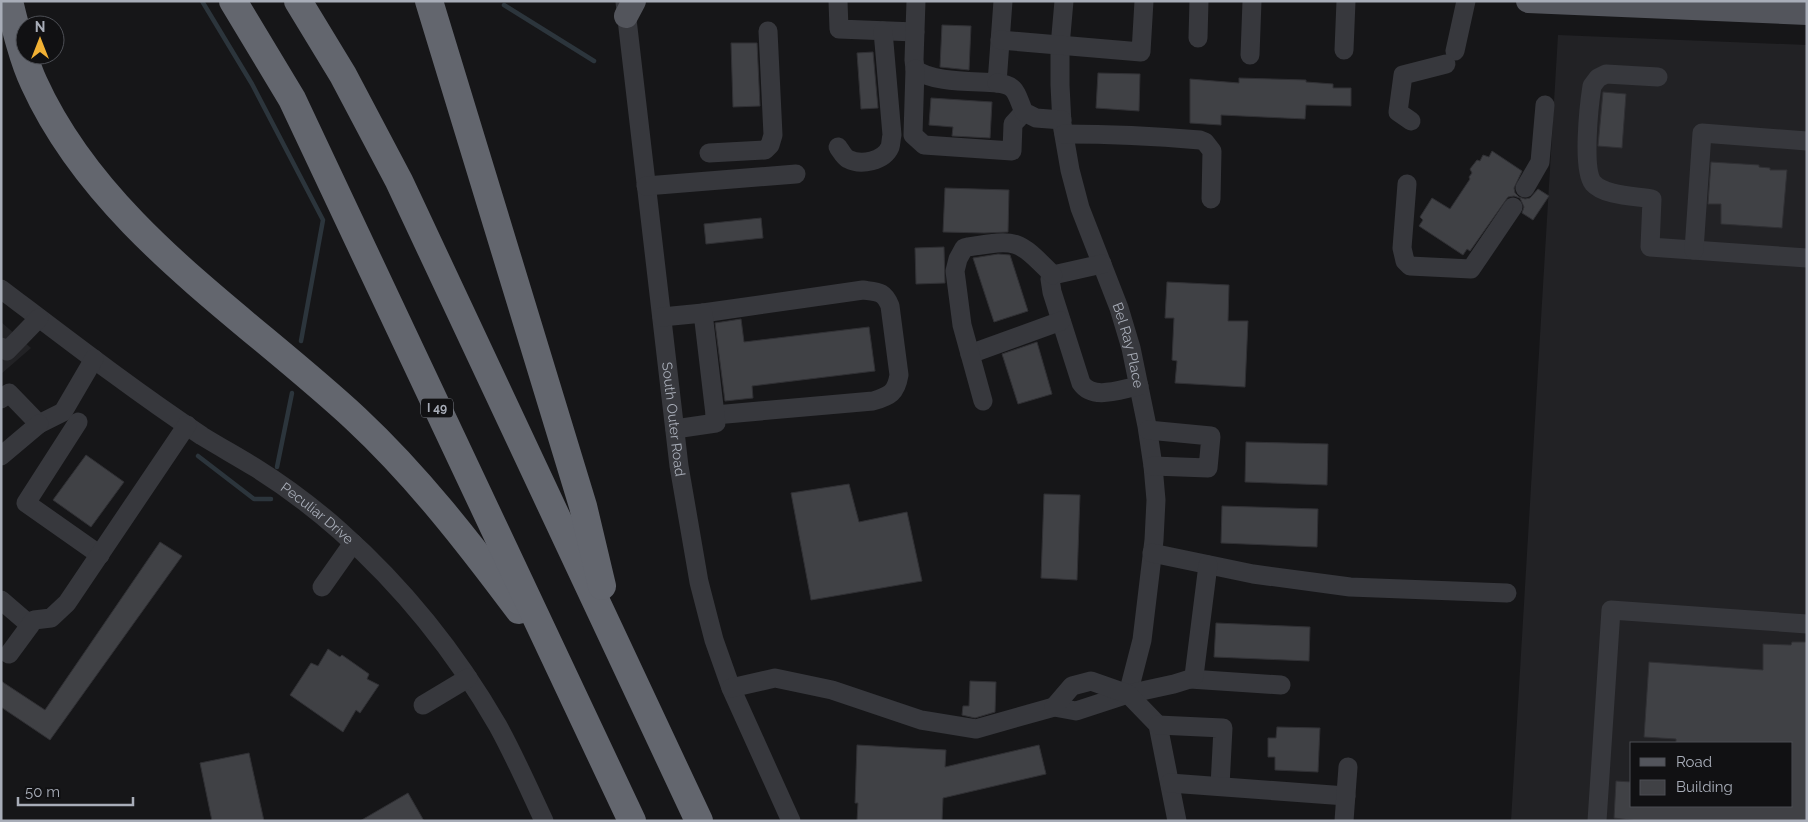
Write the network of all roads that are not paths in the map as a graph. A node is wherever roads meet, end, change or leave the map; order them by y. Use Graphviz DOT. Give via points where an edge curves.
graph roads {
  1 [pos="9,1"];
  2 [pos="233,1"];
  3 [pos="298,1"];
  4 [pos="429,1"];
  5 [pos="449,1"];
  6 [pos="838,1"];
  7 [pos="916,1"];
  8 [pos="1003,1"];
  9 [pos="1064,1"];
  10 [pos="1144,1"];
  11 [pos="1199,1"];
  12 [pos="1252,1"];
  13 [pos="1346,1"];
  14 [pos="1466,1"];
  15 [pos="1534,2"];
  16 [pos="628,6"];
  17 [pos="1734,6"];
  18 [pos="1807,13"];
  19 [pos="439,30"];
  20 [pos="768,31"];
  21 [pos="884,31"];
  22 [pos="915,32"];
  23 [pos="1198,38"];
  24 [pos="1000,40"];
  25 [pos="1060,46"];
  26 [pos="1344,50"];
  27 [pos="1250,55"];
  28 [pos="915,69"];
  29 [pos="1658,77"];
  30 [pos="997,83"];
  31 [pos="1545,105"];
  32 [pos="1024,112"];
  33 [pos="1411,121"];
  34 [pos="1063,127"];
  35 [pos="1807,141"];
  36 [pos="838,147"];
  37 [pos="709,153"];
  38 [pos="796,174"];
  39 [pos="1407,184"];
  40 [pos="646,186"];
  41 [pos="1525,188"];
  42 [pos="1211,199"];
  43 [pos="1513,207"];
  44 [pos="1694,250"];
  45 [pos="1807,258"];
  46 [pos="1102,264"];
  47 [pos="1053,275"];
  48 [pos="1,289"];
  49 [pos="703,313"];
  50 [pos="662,317"];
  51 [pos="39,318"];
  52 [pos="1061,321"];
  53 [pos="3,352"];
  54 [pos="970,354"];
  55 [pos="94,359"];
  56 [pos="1139,386"];
  57 [pos="1,399"];
  58 [pos="983,401"];
  59 [pos="715,415"];
  60 [pos="78,422"];
  61 [pos="39,424"];
  62 [pos="187,425"];
  63 [pos="675,428"];
  64 [pos="1148,430"];
  65 [pos="1,456"];
  66 [pos="1153,466"];
  67 [pos="353,543"];
  68 [pos="1152,553"];
  69 [pos="100,555"];
  70 [pos="1208,565"];
  71 [pos="322,587"];
  72 [pos="1507,593"];
  73 [pos="1,600"];
  74 [pos="1807,624"];
  75 [pos="30,625"];
  76 [pos="617,645"];
  77 [pos="9,654"];
  78 [pos="555,657"];
  79 [pos="468,678"];
  80 [pos="1190,679"];
  81 [pos="1281,685"];
  82 [pos="731,688"];
  83 [pos="1128,694"];
  84 [pos="423,705"];
  85 [pos="1054,707"];
  86 [pos="1158,725"];
  87 [pos="1348,767"];
  88 [pos="1170,783"];
  89 [pos="1220,786"];
  90 [pos="1346,796"];
  91 [pos="544,821"];
  92 [pos="632,821"];
  93 [pos="699,821"];
  94 [pos="792,821"];
  95 [pos="1177,821"];
  96 [pos="1344,821"];
  97 [pos="1597,821"];
  1 -- 78 [label="highway" via="33,81 57,126 94,179 181,269 356,420 402,467 469,542"];
  2 -- 78 [label="highway, I 49" via="292,99"];
  3 -- 76 [label="highway" via="343,75 399,181"];
  4 -- 19 [label="highway"];
  5 -- 19 [label="highway"];
  6 -- 21 [label="street" via="839,29"];
  7 -- 22 [label="street"];
  8 -- 24 [label="street"];
  9 -- 25 [label="street, Bel Ray Place"];
  10 -- 25 [label="street" via="1141,52"];
  11 -- 23 [label="street"];
  12 -- 27 [label="street"];
  13 -- 26 [label="street"];
  14 -- 33 [label="street" via="1451,58 1403,75 1398,112"];
  15 -- 17 [label="main road"];
  16 -- 40 [label="street, South Outer Road"];
  17 -- 18 [label="main road"];
  19 -- 76 [label="highway" via="583,506"];
  20 -- 37 [label="street" via="773,135 770,145 765,150"];
  21 -- 22 [label="street"];
  21 -- 36 [label="street" via="892,135 890,148 870,162 859,162 848,159"];
  22 -- 28 [label="street"];
  24 -- 25 [label="street"];
  24 -- 30 [label="street"];
  25 -- 34 [label="street, Bel Ray Place"];
  28 -- 30 [label="street" via="932,78"];
  28 -- 32 [label="street" via="913,135 924,145 1012,151 1014,124"];
  29 -- 44 [label="street" via="1606,74 1598,78 1592,86 1590,100 1586,167 1593,183 1608,193 1652,199 1650,247"];
  30 -- 32 [label="street" via="1008,84 1014,89"];
  31 -- 41 [label="street" via="1540,162"];
  32 -- 34 [label="street"];
  34 -- 42 [label="street" via="1205,142 1212,151"];
  34 -- 46 [label="street, Bel Ray Place" via="1080,208"];
  35 -- 44 [label="street" via="1702,133"];
  38 -- 40 [label="street"];
  39 -- 43 [label="street" via="1402,248 1405,261 1410,266 1471,269"];
  40 -- 50 [label="street, South Outer Road"];
  44 -- 45 [label="street"];
  46 -- 47 [label="street"];
  46 -- 56 [label="street, Bel Ray Place" via="1119,308"];
  47 -- 52 [label="street" via="1050,284"];
  47 -- 54 [label="street" via="1017,244 1009,242 964,248 955,270 962,325"];
  48 -- 51 [label="street, Peculiar Drive"];
  49 -- 50 [label="street"];
  49 -- 59 [label="street"];
  49 -- 59 [label="street" via="863,290 878,292 890,306 899,375 894,392 873,401"];
  50 -- 63 [label="street, South Outer Road"];
  51 -- 53 [label="street"];
  51 -- 55 [label="street, Peculiar Drive"];
  52 -- 54 [label="street"];
  52 -- 56 [label="street" via="1080,383 1088,391 1097,393"];
  54 -- 58 [label="street"];
  55 -- 61 [label="street" via="63,412"];
  55 -- 62 [label="street, Peculiar Drive"];
  56 -- 64 [label="street, Bel Ray Place"];
  57 -- 61 [label="street" via="9,393"];
  59 -- 63 [label="street" via="716,423"];
  60 -- 69 [label="street" via="26,503"];
  61 -- 65 [label="street"];
  62 -- 67 [label="street, Peculiar Drive" via="300,498"];
  62 -- 69 [label="street"];
  63 -- 82 [label="street, South Outer Road" via="698,582"];
  64 -- 66 [label="street, Bel Ray Place"];
  64 -- 66 [label="street" via="1211,436 1208,468"];
  66 -- 68 [label="street, Bel Ray Place" via="1156,500"];
  67 -- 71 [label="street"];
  67 -- 79 [label="street, Peculiar Drive" via="411,603"];
  68 -- 70 [label="street"];
  68 -- 83 [label="street, Bel Ray Place" via="1142,640"];
  69 -- 75 [label="street" via="67,603 51,618 34,620"];
  70 -- 72 [label="street" via="1350,587"];
  70 -- 80 [label="street" via="1196,672"];
  73 -- 75 [label="street"];
  74 -- 97 [label="street" via="1610,610"];
  75 -- 77 [label="street"];
  76 -- 93 [label="highway"];
  78 -- 92 [label="highway, I 49"];
  79 -- 84 [label="street"];
  79 -- 91 [label="street, Peculiar Drive" via="499,728"];
  80 -- 81 [label="street"];
  80 -- 83 [label="street"];
  82 -- 85 [label="street" via="775,678 832,690 921,720 976,729"];
  82 -- 94 [label="street, South Outer Road"];
  83 -- 85 [label="street" via="1076,711"];
  83 -- 85 [label="street" via="1091,681 1072,686"];
  83 -- 86 [label="street"];
  86 -- 88 [label="street"];
  86 -- 89 [label="street" via="1223,728"];
  87 -- 90 [label="street"];
  88 -- 89 [label="street"];
  88 -- 95 [label="street"];
  89 -- 90 [label="street"];
  90 -- 96 [label="street"];
}
